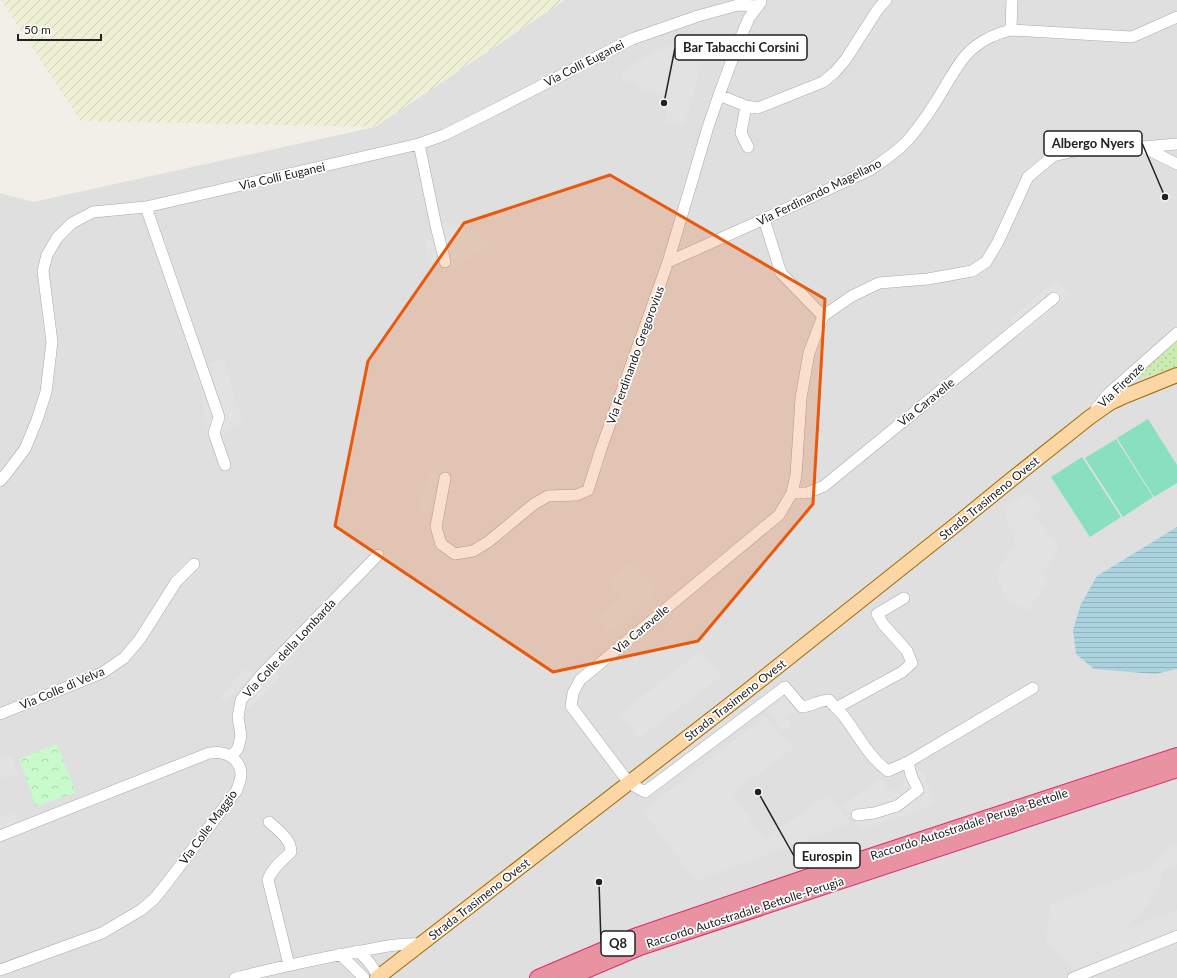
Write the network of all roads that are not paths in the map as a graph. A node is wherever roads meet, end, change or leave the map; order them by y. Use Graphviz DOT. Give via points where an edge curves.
graph roads {
  1 [pos="886,0"];
  2 [pos="1012,0"];
  3 [pos="760,3"];
  4 [pos="1177,17"];
  5 [pos="1011,30"];
  6 [pos="719,95"];
  7 [pos="746,106"];
  8 [pos="419,144"];
  9 [pos="1177,144"];
  10 [pos="748,147"];
  11 [pos="1142,147"];
  12 [pos="1177,164"];
  13 [pos="146,208"];
  14 [pos="764,219"];
  15 [pos="446,262"];
  16 [pos="668,262"];
  17 [pos="1054,298"];
  18 [pos="823,316"];
  19 [pos="1177,333"];
  20 [pos="1177,375"];
  21 [pos="1160,382"];
  22 [pos="1177,382"];
  23 [pos="1090,417"];
  24 [pos="224,465"];
  25 [pos="445,478"];
  26 [pos="0,480"];
  27 [pos="792,493"];
  28 [pos="378,554"];
  29 [pos="194,564"];
  30 [pos="904,598"];
  31 [pos="1033,688"];
  32 [pos="836,708"];
  33 [pos="0,714"];
  34 [pos="232,756"];
  35 [pos="1177,756"];
  36 [pos="908,762"];
  37 [pos="1177,769"];
  38 [pos="629,782"];
  39 [pos="857,815"];
  40 [pos="269,822"];
  41 [pos="0,836"];
  42 [pos="1177,936"];
  43 [pos="421,944"];
  44 [pos="357,952"];
  45 [pos="340,954"];
  46 [pos="290,965"];
  47 [pos="0,970"];
  48 [pos="235,978"];
  49 [pos="364,978"];
  50 [pos="377,978"];
  51 [pos="538,978"];
  52 [pos="567,978"];
  53 [pos="1073,978"];
  1 -- 7 [label="street" via="846,59 823,82 758,108"];
  2 -- 5 [label="street"];
  3 -- 6 [label="street, Via Ferdinando Gregorovius" via="739,41"];
  3 -- 8 [label="street, Via Colli Euganei" via="738,5 698,16 632,39 444,135"];
  4 -- 5 [label="street, Via Ferdinando Magellano" via="1132,37"];
  5 -- 14 [label="street, Via Ferdinando Magellano" via="975,46 900,149 870,170"];
  6 -- 7 [label="street"];
  6 -- 16 [label="street, Via Ferdinando Gregorovius"];
  7 -- 10 [label="street" via="741,133"];
  8 -- 13 [label="street, Via Colli Euganei"];
  8 -- 15 [label="street"];
  9 -- 11 [label="street"];
  11 -- 12 [label="street"];
  11 -- 18 [label="street" via="1091,147 1053,156 1028,177 986,262 972,270 928,279 879,283 852,296"];
  13 -- 24 [label="street" via="220,417 214,433"];
  13 -- 26 [label="street, Via Colli Euganei" via="93,212 72,223 57,238 47,255 43,271 52,342 46,392 25,449"];
  14 -- 16 [label="street, Via Ferdinando Magellano"];
  14 -- 18 [label="street" via="781,273"];
  16 -- 25 [label="street, Via Ferdinando Gregorovius" via="588,490 577,495 548,496 534,504 488,542 473,551 455,554 441,544 436,527"];
  17 -- 27 [label="street, Via Caravelle" via="824,486 807,493"];
  18 -- 27 [label="street, Via Caravelle" via="809,353 801,398 796,475"];
  19 -- 23 [label="street, Via Firenze" via="1108,394"];
  20 -- 21 [label="main road, Via Firenze"];
  21 -- 22 [label="main road, Via Firenze"];
  21 -- 23 [label="main road, Via Firenze" via="1110,403"];
  23 -- 38 [label="main road, Strada Trasimeno Ovest"];
  27 -- 38 [label="street, Via Caravelle" via="779,515 580,680 573,693 571,706"];
  28 -- 34 [label="street, Via Colle della Lombarda" via="266,669 241,700 238,717 241,736 238,748"];
  29 -- 33 [label="street, Via Colle di Velva" via="176,582 140,639 124,658 102,673"];
  30 -- 32 [label="street" via="877,614 907,651 912,663 902,672"];
  31 -- 36 [label="street"];
  32 -- 36 [label="street" via="868,751 888,771"];
  32 -- 38 [label="street" via="829,700 802,707 785,687 645,792"];
  34 -- 41 [label="street" via="221,752 209,753"];
  34 -- 47 [label="street, Via Colle Maggio" via="240,768 237,790 154,899 141,910 102,933"];
  35 -- 51 [label="highway, Raccordo Autostradale Perugia-Bettolle" via="641,934"];
  36 -- 39 [label="street" via="918,790 897,806"];
  37 -- 52 [label="highway, Raccordo Autostradale Bettolle-Perugia" via="640,947"];
  38 -- 43 [label="main road, Strada Trasimeno Ovest"];
  40 -- 46 [label="street" via="289,841 291,847 291,852 269,875 268,880"];
  42 -- 53 [label="street"];
  43 -- 44 [label="street" via="405,943"];
  43 -- 50 [label="main road, Strada Trasimeno Ovest"];
  44 -- 45 [label="street"];
  44 -- 50 [label="street" via="368,961"];
  45 -- 46 [label="street"];
  45 -- 49 [label="street"];
  46 -- 48 [label="street"];
}
